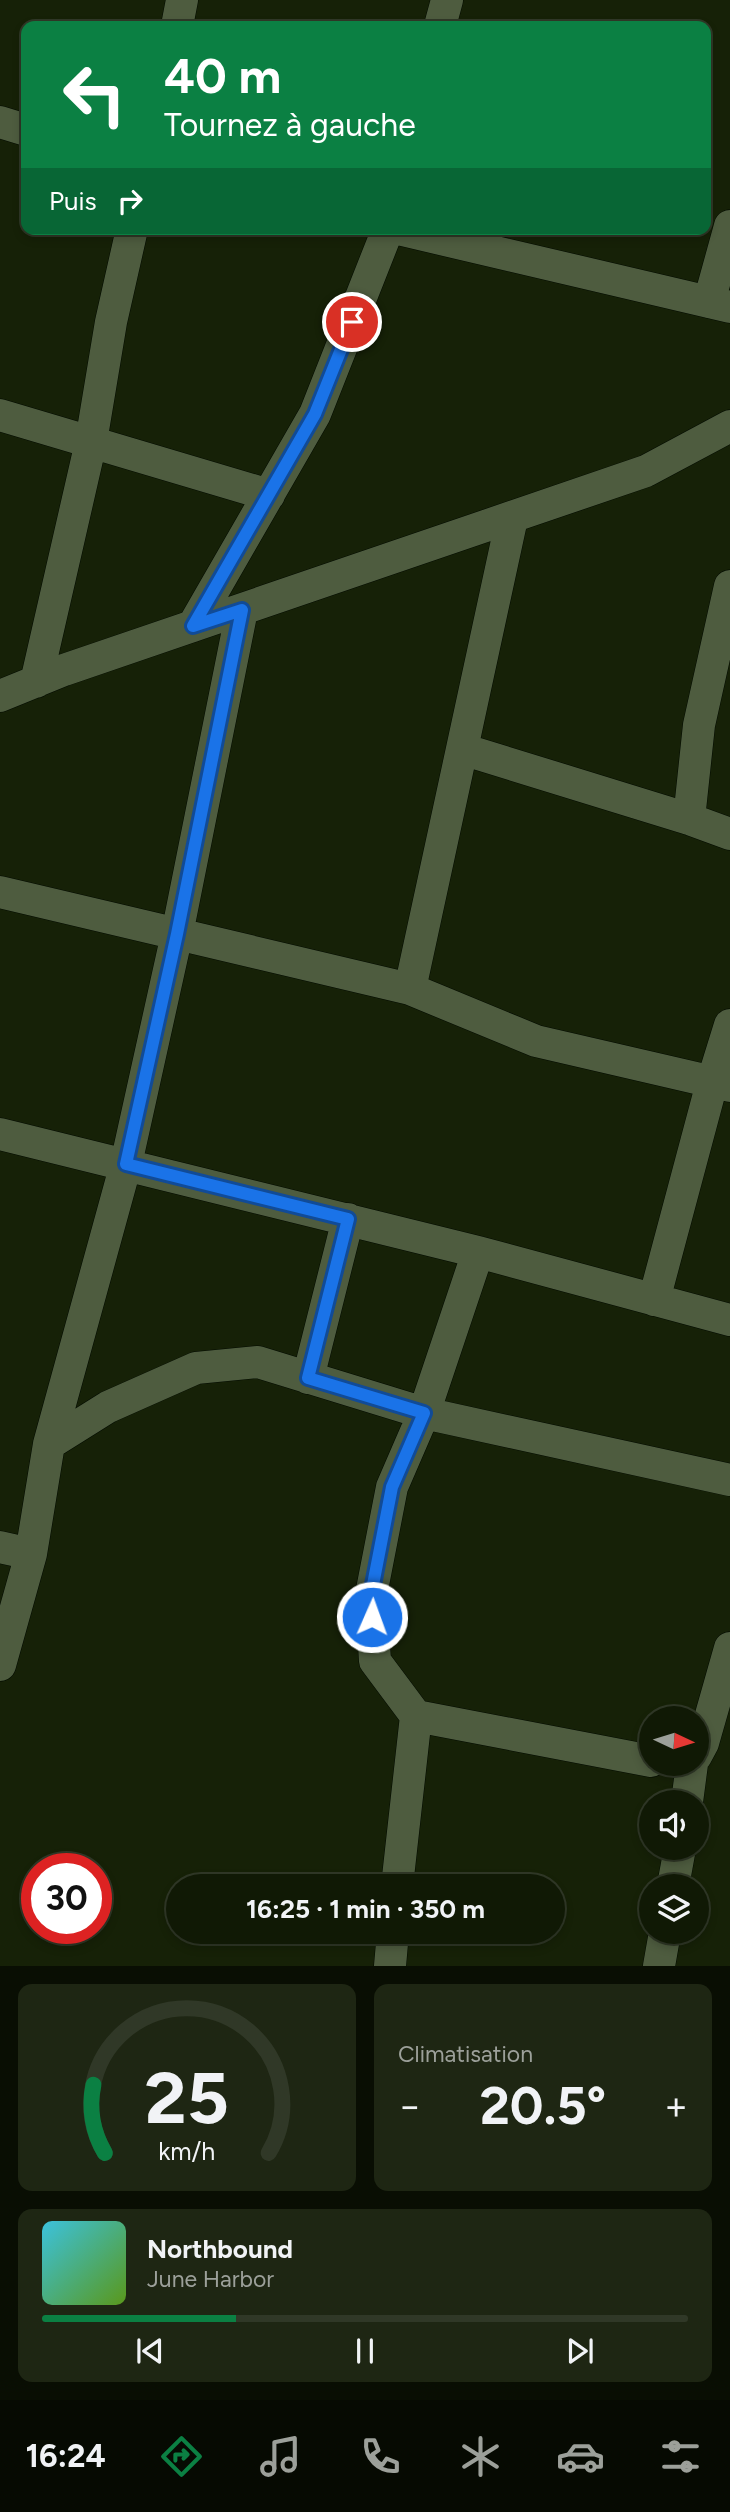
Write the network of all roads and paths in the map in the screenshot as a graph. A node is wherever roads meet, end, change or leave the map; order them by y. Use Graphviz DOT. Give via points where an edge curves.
graph roads {
  1 [pos="182,0"];
  2 [pos="447,0"];
  3 [pos="178,21"];
  4 [pos="441,21"];
  5 [pos="0,122"];
  6 [pos="21,128"];
  7 [pos="730,226"];
  8 [pos="131,235"];
  9 [pos="386,235"];
  10 [pos="423,235"];
  11 [pos="720,305"];
  12 [pos="0,415"];
  13 [pos="730,426"];
  14 [pos="91,442"];
  15 [pos="269,495"];
  16 [pos="512,518"];
  17 [pos="730,586"];
  18 [pos="242,610"];
  19 [pos="193,626"];
  20 [pos="36,682"];
  21 [pos="0,695"];
  22 [pos="461,749"];
  23 [pos="689,819"];
  24 [pos="730,834"];
  25 [pos="0,892"];
  26 [pos="177,934"];
  27 [pos="410,989"];
  28 [pos="730,1026"];
  29 [pos="721,1084"];
  30 [pos="0,1133"];
  31 [pos="126,1164"];
  32 [pos="348,1219"];
  33 [pos="478,1252"];
  34 [pos="654,1300"];
  35 [pos="730,1320"];
  36 [pos="308,1378"];
  37 [pos="424,1413"];
  38 [pos="49,1444"];
  39 [pos="730,1480"];
  40 [pos="0,1547"];
  41 [pos="30,1553"];
  42 [pos="730,1648"];
  43 [pos="0,1665"];
  44 [pos="416,1716"];
  45 [pos="709,1717"];
  46 [pos="639,1759"];
  47 [pos="398,1874"];
  48 [pos="392,1944"];
  49 [pos="663,1944"];
  50 [pos="390,1966"];
  51 [pos="659,1966"];
  1 -- 3 [label="street"];
  2 -- 4 [label="street"];
  5 -- 6 [label="street"];
  7 -- 11 [label="street"];
  8 -- 14 [label="street"];
  9 -- 15 [label="street" via="315,414"];
  10 -- 11 [label="street"];
  12 -- 14 [label="street"];
  13 -- 16 [label="street" via="646,471"];
  14 -- 15 [label="street"];
  14 -- 20 [label="street"];
  15 -- 19 [label="street"];
  16 -- 18 [label="street"];
  16 -- 22 [label="street"];
  17 -- 23 [label="street" via="699,725"];
  18 -- 19 [label="street"];
  18 -- 26 [label="street"];
  19 -- 20 [label="street"];
  20 -- 21 [label="street"];
  22 -- 23 [label="street"];
  22 -- 27 [label="street"];
  23 -- 24 [label="street"];
  25 -- 26 [label="street"];
  26 -- 27 [label="street"];
  26 -- 31 [label="street"];
  27 -- 29 [label="street" via="536,1041"];
  28 -- 29 [label="street"];
  29 -- 34 [label="street"];
  30 -- 31 [label="street"];
  31 -- 32 [label="street"];
  31 -- 38 [label="street"];
  32 -- 33 [label="street"];
  32 -- 36 [label="street"];
  33 -- 34 [label="street"];
  33 -- 37 [label="street"];
  34 -- 35 [label="street"];
  36 -- 37 [label="street"];
  36 -- 38 [label="street" via="257,1362 196,1368 108,1407"];
  37 -- 39 [label="street"];
  37 -- 44 [label="street" via="392,1487 371,1595 375,1661"];
  38 -- 41 [label="street"];
  40 -- 41 [label="street"];
  41 -- 43 [label="street"];
  42 -- 45 [label="street"];
  44 -- 46 [label="street"];
  44 -- 47 [label="street"];
  48 -- 50 [label="street"];
  49 -- 51 [label="street"];
}
